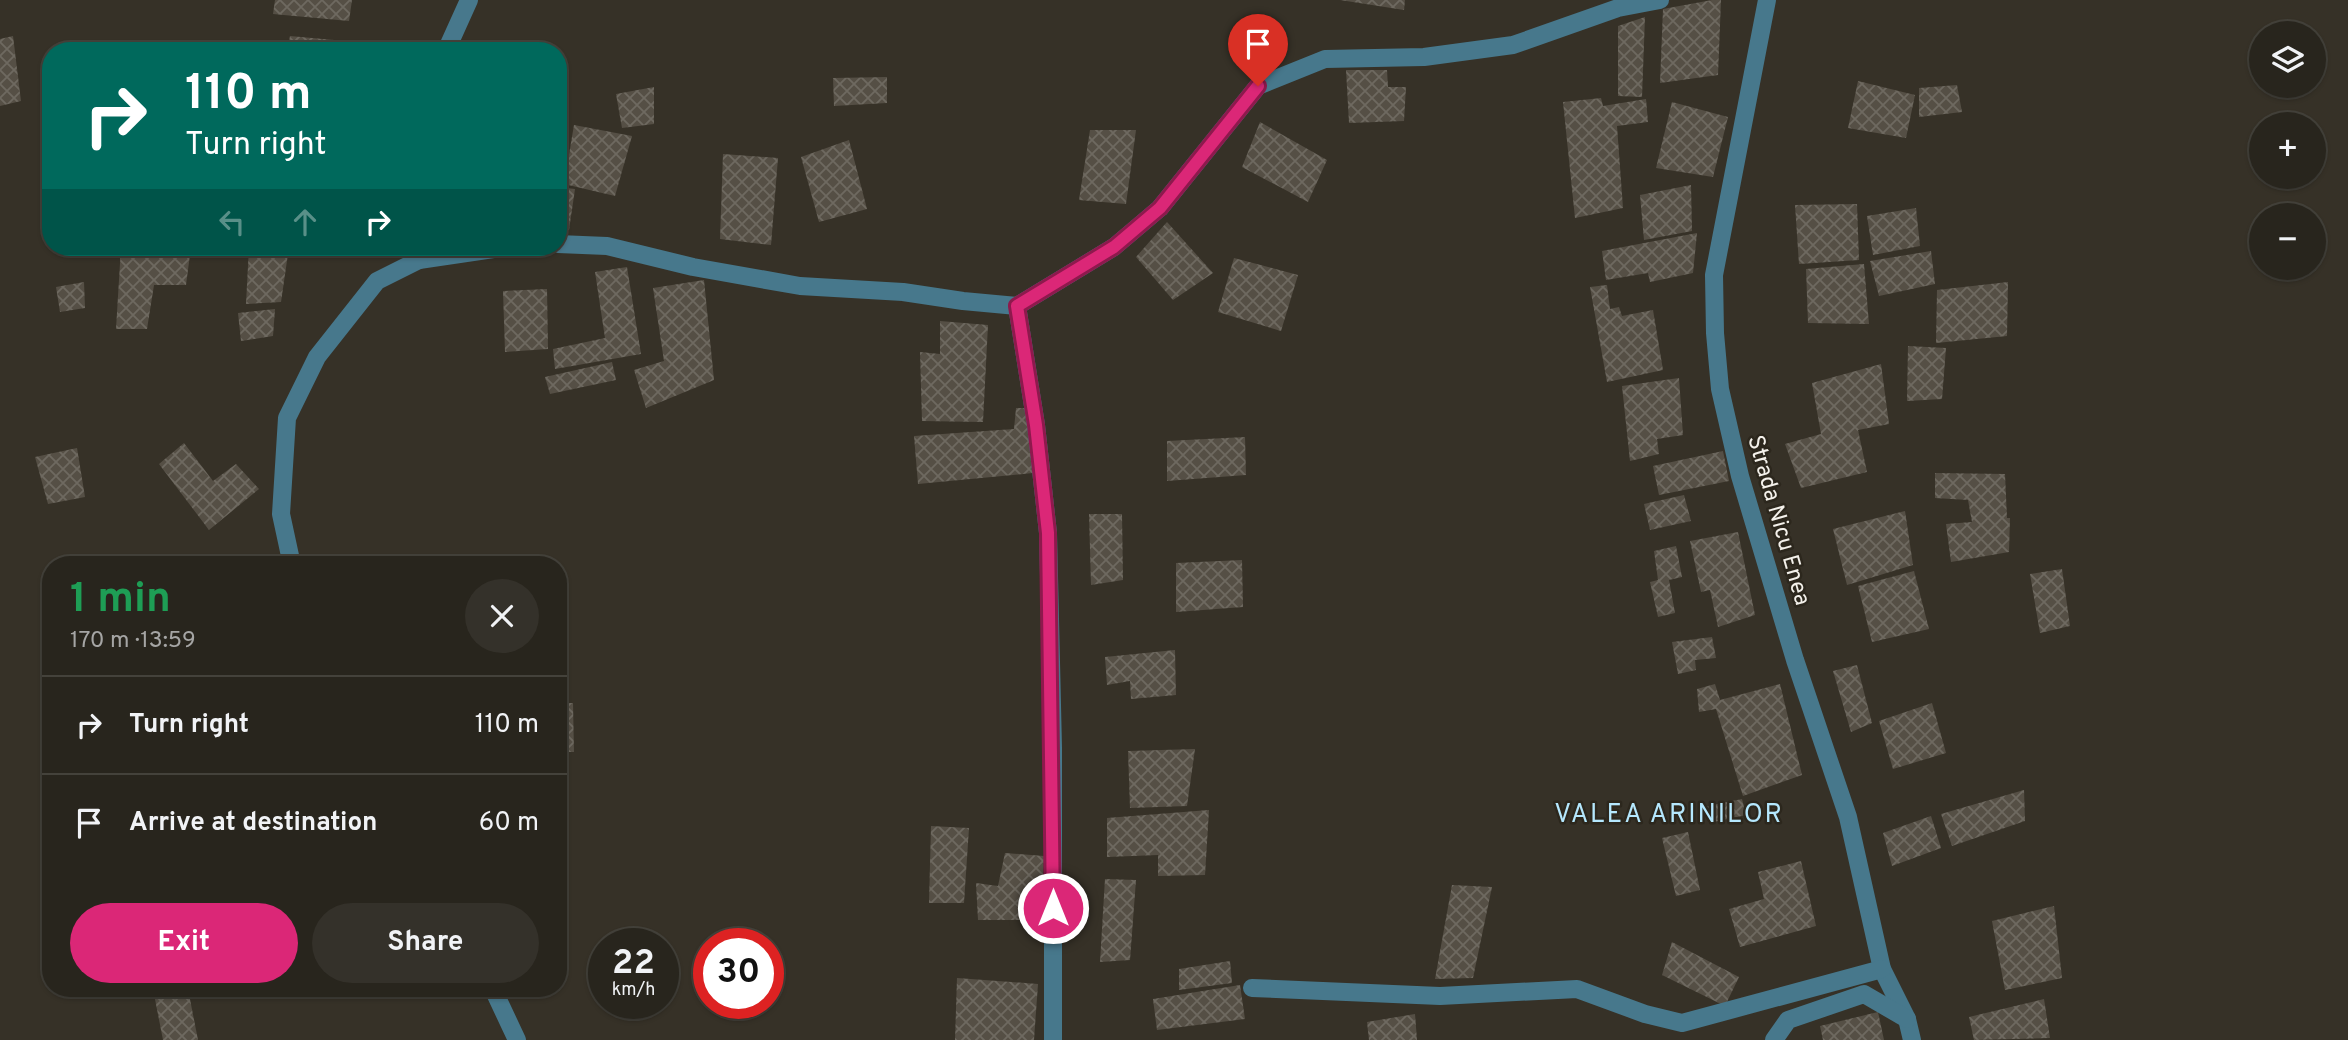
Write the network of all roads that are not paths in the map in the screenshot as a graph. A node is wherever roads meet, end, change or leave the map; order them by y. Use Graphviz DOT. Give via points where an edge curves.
graph roads {
  1 [pos="469,0"];
  2 [pos="1660,0"];
  3 [pos="1767,0"];
  4 [pos="450,42"];
  5 [pos="567,244"];
  6 [pos="411,256"];
  7 [pos="1017,306"];
  8 [pos="290,556"];
  9 [pos="1882,969"];
  10 [pos="1252,988"];
  11 [pos="498,997"];
  12 [pos="1907,1019"];
  13 [pos="517,1040"];
  14 [pos="1052,1040"];
  15 [pos="1774,1040"];
  16 [pos="1912,1040"];
  1 -- 4 [label="street"];
  2 -- 7 [label="street" via="1618,8 1513,44 1424,57 1325,59 1258,86 1160,208 1114,247"];
  3 -- 9 [label="street, Strada Nicu Enea" via="1714,275 1720,389 1740,476 1795,660 1848,817"];
  5 -- 7 [label="street" via="607,246 800,286"];
  6 -- 8 [label="street" via="377,281 317,357 287,418 281,514"];
  7 -- 14 [label="street" via="1048,533"];
  9 -- 10 [label="street" via="1682,1023 1577,989 1440,996"];
  9 -- 12 [label="street, Strada Nicu Enea"];
  11 -- 13 [label="street"];
  12 -- 15 [label="street" via="1864,994 1788,1020"];
  12 -- 16 [label="street, Strada Nicu Enea"];
}
